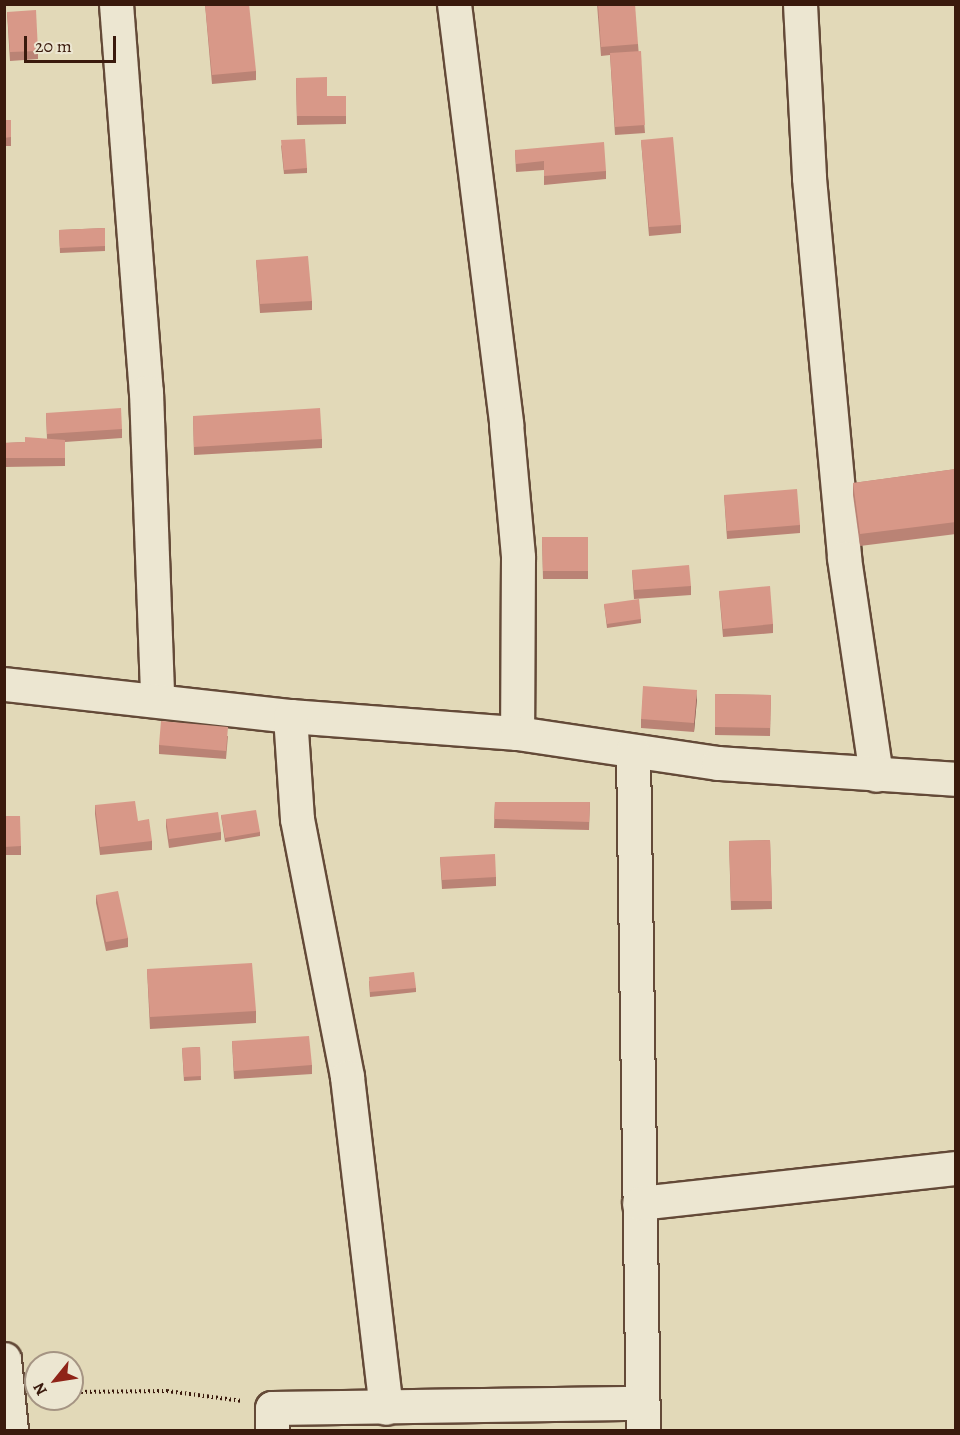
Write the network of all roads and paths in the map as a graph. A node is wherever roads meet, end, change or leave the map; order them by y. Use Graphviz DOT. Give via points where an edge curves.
graph roads {
  1 [pos="116,4"];
  2 [pos="454,4"];
  3 [pos="800,4"];
  4 [pos="4,684"];
  5 [pos="157,698"];
  6 [pos="290,716"];
  7 [pos="517,733"];
  8 [pos="633,751"];
  9 [pos="876,775"];
  10 [pos="956,779"];
  11 [pos="956,1168"];
  12 [pos="639,1203"];
  13 [pos="4,1359"];
  14 [pos="84,1392"];
  15 [pos="386,1408"];
  16 [pos="643,1417"];
  17 [pos="272,1419"];
  18 [pos="11,1431"];
  1 -- 5 [label="street" via="147,404"];
  2 -- 7 [label="street" via="506,424 518,557"];
  3 -- 9 [label="street" via="809,178 844,558"];
  4 -- 5 [label="street"];
  5 -- 6 [label="street"];
  6 -- 7 [label="street"];
  6 -- 15 [label="street" via="297,819 347,1077"];
  7 -- 8 [label="street"];
  8 -- 9 [label="street" via="718,763"];
  8 -- 12 [label="street"];
  9 -- 10 [label="street"];
  11 -- 12 [label="street"];
  12 -- 16 [label="street"];
  13 -- 18 [label="street"];
  14 -- 17 [label="path" via="167,1391"];
  15 -- 16 [label="street"];
  15 -- 17 [label="street"];
}
